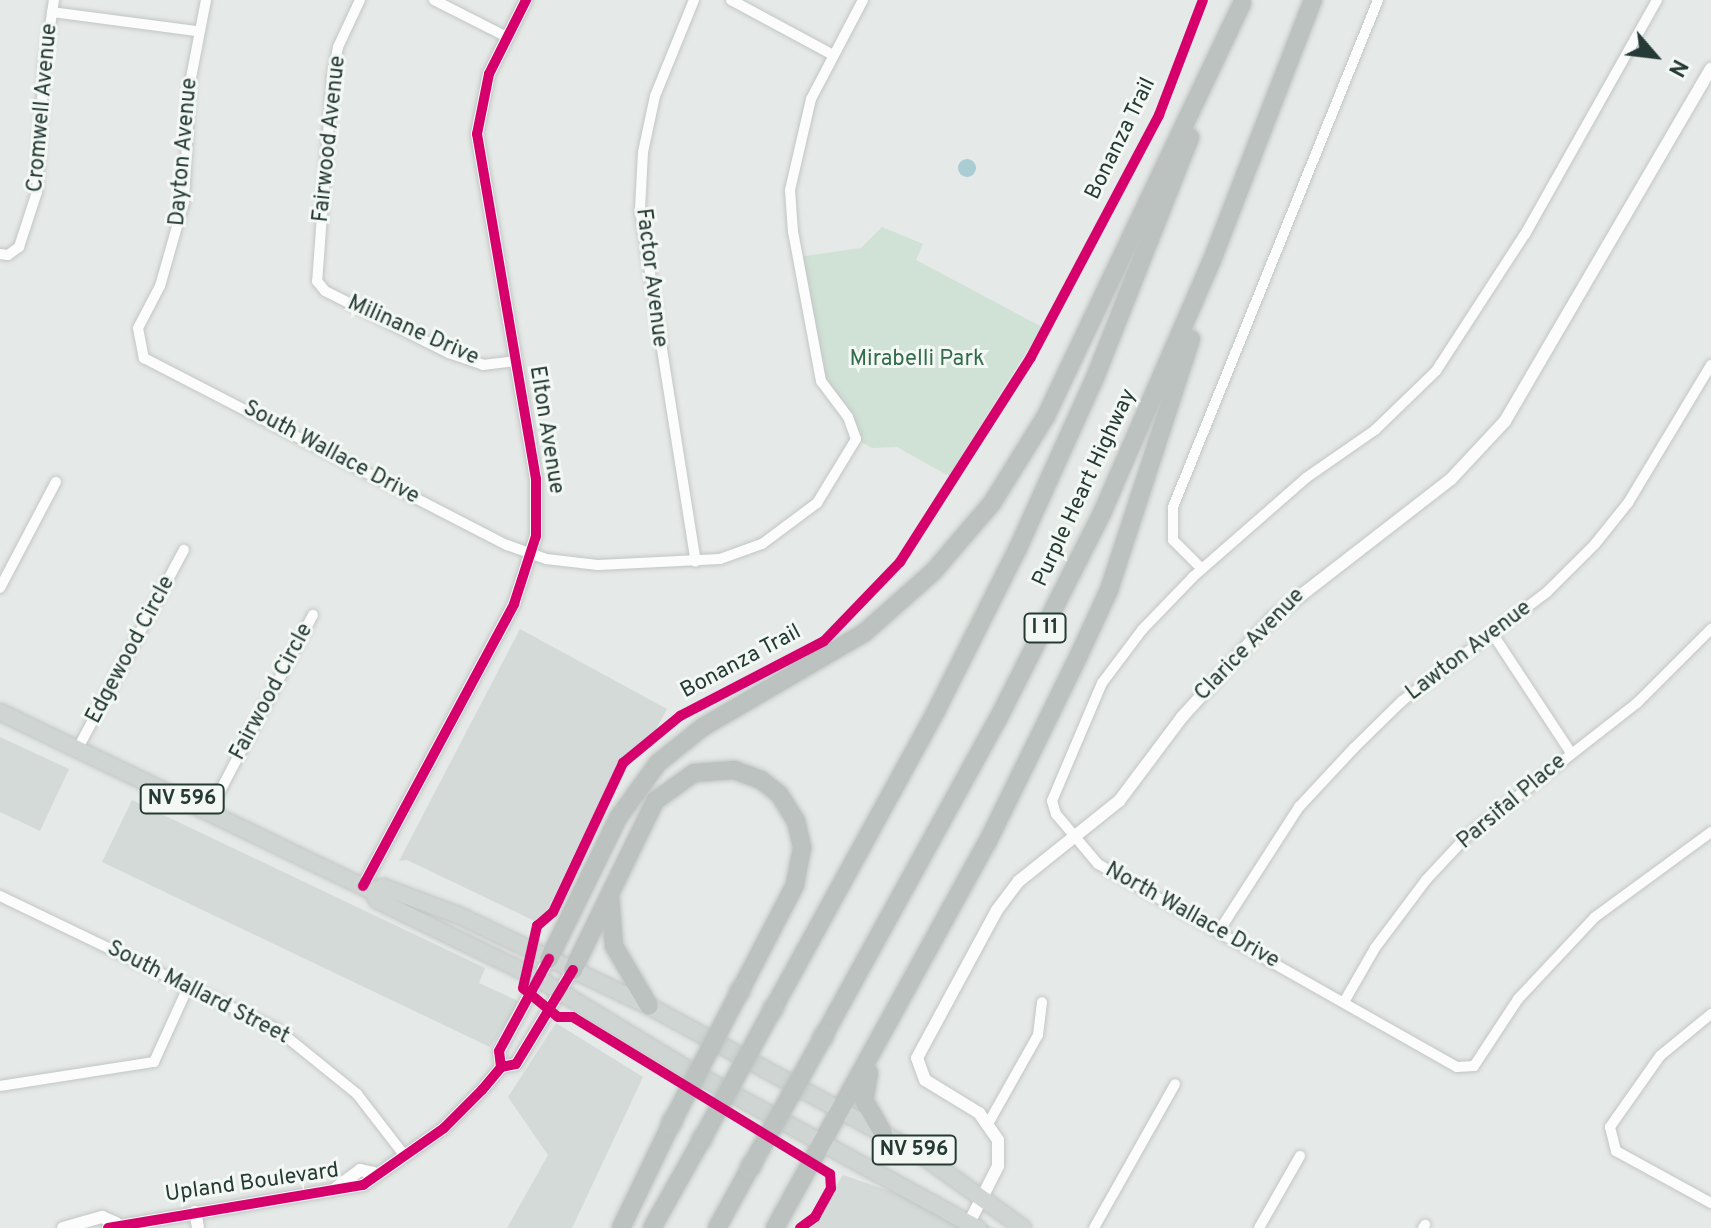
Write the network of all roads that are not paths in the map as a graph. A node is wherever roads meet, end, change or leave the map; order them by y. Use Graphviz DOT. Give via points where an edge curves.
graph roads {
  1 [pos="54,0"];
  2 [pos="206,0"];
  3 [pos="360,0"];
  4 [pos="434,0"];
  5 [pos="526,0"];
  6 [pos="694,0"];
  7 [pos="731,0"];
  8 [pos="863,0"];
  9 [pos="1313,0"];
  10 [pos="1378,0"];
  11 [pos="1657,0"];
  12 [pos="1242,2"];
  13 [pos="52,12"];
  14 [pos="197,31"];
  15 [pos="507,37"];
  16 [pos="833,55"];
  17 [pos="1711,69"];
  18 [pos="1235,203"];
  19 [pos="4,254"];
  20 [pos="317,281"];
  21 [pos="138,344"];
  22 [pos="515,361"];
  23 [pos="1711,365"];
  24 [pos="56,482"];
  25 [pos="184,550"];
  26 [pos="532,555"];
  27 [pos="696,562"];
  28 [pos="1202,569"];
  29 [pos="0,588"];
  30 [pos="313,615"];
  31 [pos="1711,629"];
  32 [pos="1492,633"];
  33 [pos="0,712"];
  34 [pos="77,750"];
  35 [pos="1571,753"];
  36 [pos="209,812"];
  37 [pos="1711,832"];
  38 [pos="1073,837"];
  39 [pos="612,885"];
  40 [pos="368,888"];
  41 [pos="0,896"];
  42 [pos="1219,931"];
  43 [pos="549,959"];
  44 [pos="573,970"];
  45 [pos="539,979"];
  46 [pos="188,987"];
  47 [pos="559,992"];
  48 [pos="1042,1002"];
  49 [pos="1344,1002"];
  50 [pos="649,1006"];
  51 [pos="1711,1014"];
  52 [pos="869,1059"];
  53 [pos="501,1067"];
  54 [pos="1175,1084"];
  55 [pos="0,1086"];
  56 [pos="841,1110"];
  57 [pos="989,1122"];
  58 [pos="883,1133"];
  59 [pos="821,1144"];
  60 [pos="405,1156"];
  61 [pos="1300,1156"];
  62 [pos="981,1200"];
  63 [pos="1711,1203"];
  64 [pos="195,1212"];
  65 [pos="112,1226"];
  66 [pos="973,1226"];
  67 [pos="81,1227"];
  68 [pos="63,1228"];
  69 [pos="198,1228"];
  70 [pos="621,1228"];
  71 [pos="652,1228"];
  72 [pos="717,1228"];
  73 [pos="775,1228"];
  74 [pos="1023,1228"];
  75 [pos="1094,1228"];
  76 [pos="1259,1228"];
  1 -- 13 [label="street, Cromwell Avenue"];
  2 -- 14 [label="street, Dayton Avenue"];
  3 -- 20 [label="street, Fairwood Avenue" via="338,47 332,79"];
  4 -- 15 [label="street"];
  5 -- 15 [label="street, Elton Avenue"];
  6 -- 27 [label="street, Factor Avenue" via="673,40 655,96 643,152 640,210"];
  7 -- 16 [label="street"];
  8 -- 16 [label="street"];
  9 -- 18 [label="highway, Purple Heart Highway / I 11"];
  10 -- 28 [label="street" via="1173,507 1173,540"];
  11 -- 28 [label="street, North Wallace Drive" via="1525,234 1436,371 1386,420 1306,478"];
  12 -- 43 [label="highway" via="1050,409 992,503 933,572 873,626 703,727 658,763 622,811"];
  12 -- 71 [label="highway, Purple Heart Highway / I 11, bridge" via="1104,356 1018,548 936,711"];
  13 -- 14 [label="street"];
  13 -- 19 [label="street, Cromwell Avenue" via="37,192 19,247"];
  14 -- 21 [label="street, Dayton Avenue" via="184,202 160,286 138,328"];
  15 -- 22 [label="street, Elton Avenue" via="483,91 477,134"];
  16 -- 27 [label="street, South Wallace Drive" via="802,124 790,190 821,381 848,417 856,439 817,503 762,544"];
  17 -- 38 [label="street, Clarice Avenue" via="1505,421 1451,479 1273,617 1182,717 1119,801"];
  18 -- 52 [label="highway" via="1109,590 987,843"];
  18 -- 72 [label="highway, Purple Heart Highway / I 11, bridge" via="1075,568"];
  20 -- 22 [label="street, Milinane Drive" via="325,291 449,353 483,365"];
  21 -- 26 [label="street, South Wallace Drive" via="144,358"];
  22 -- 26 [label="street, Elton Avenue" via="539,501"];
  23 -- 32 [label="street, Lawton Avenue" via="1628,503 1595,544 1547,592"];
  24 -- 29 [label="street"];
  25 -- 34 [label="street, Edgewood Circle"];
  26 -- 27 [label="street, South Wallace Drive" via="598,565"];
  26 -- 40 [label="street, Elton Avenue" via="514,604"];
  28 -- 38 [label="street, North Wallace Drive" via="1142,630 1099,689 1054,787 1056,814"];
  30 -- 36 [label="street, Fairwood Circle"];
  31 -- 35 [label="street, Parsifal Place" via="1647,695"];
  32 -- 35 [label="street"];
  32 -- 42 [label="street, Lawton Avenue" via="1402,701 1299,807"];
  33 -- 34 [label="main road, NV 596"];
  34 -- 36 [label="main road, NV 596"];
  35 -- 49 [label="street, Parsifal Place" via="1468,835 1426,880 1375,948"];
  36 -- 40 [label="main road, NV 596"];
  37 -- 49 [label="street, North Wallace Drive" via="1595,917 1518,999 1474,1066 1457,1067"];
  38 -- 42 [label="street, North Wallace Drive" via="1098,864"];
  38 -- 57 [label="street, Clarice Avenue" via="1005,899 918,1051 917,1065 925,1080"];
  39 -- 44 [label="highway"];
  39 -- 50 [label="highway" via="614,946"];
  39 -- 70 [label="highway, bridge" via="653,805 680,780 703,771 750,774 775,790 798,826 800,869"];
  40 -- 43 [label="main road, NV 596" via="383,887 438,906"];
  40 -- 45 [label="main road, NV 596" via="377,900"];
  41 -- 46 [label="street, South Mallard Street"];
  42 -- 49 [label="street, North Wallace Drive"];
  43 -- 44 [label="main road, NV 596"];
  43 -- 45 [label="street, Upland Boulevard"];
  44 -- 47 [label="street, Upland Boulevard"];
  44 -- 50 [label="main road, NV 596"];
  45 -- 47 [label="main road, NV 596"];
  45 -- 53 [label="street, Upland Boulevard" via="499,1051"];
  46 -- 55 [label="street" via="154,1062"];
  46 -- 60 [label="street, South Mallard Street" via="278,1030 313,1054 365,1102"];
  47 -- 53 [label="street, Upland Boulevard" via="516,1064"];
  47 -- 59 [label="main road, NV 596"];
  48 -- 57 [label="street" via="1038,1035"];
  50 -- 56 [label="main road, NV 596"];
  51 -- 63 [label="street" via="1660,1056 1616,1113 1610,1139 1616,1151"];
  52 -- 56 [label="highway"];
  52 -- 58 [label="highway" via="864,1100"];
  53 -- 60 [label="street, Upland Boulevard" via="455,1118"];
  54 -- 75 [label="street"];
  56 -- 58 [label="main road, NV 596"];
  56 -- 59 [label="highway"];
  57 -- 62 [label="street" via="1000,1156"];
  58 -- 62 [label="main road, NV 596" via="948,1171"];
  59 -- 66 [label="main road, NV 596"];
  59 -- 73 [label="highway"];
  60 -- 64 [label="street, Upland Boulevard" via="374,1173 360,1170 337,1187"];
  61 -- 76 [label="street"];
  62 -- 66 [label="street"];
  62 -- 74 [label="main road"];
  64 -- 65 [label="street, Upland Boulevard"];
  64 -- 69 [label="street"];
  65 -- 67 [label="street, Upland Boulevard" via="102,1217"];
  67 -- 68 [label="street, Upland Boulevard"];
}
